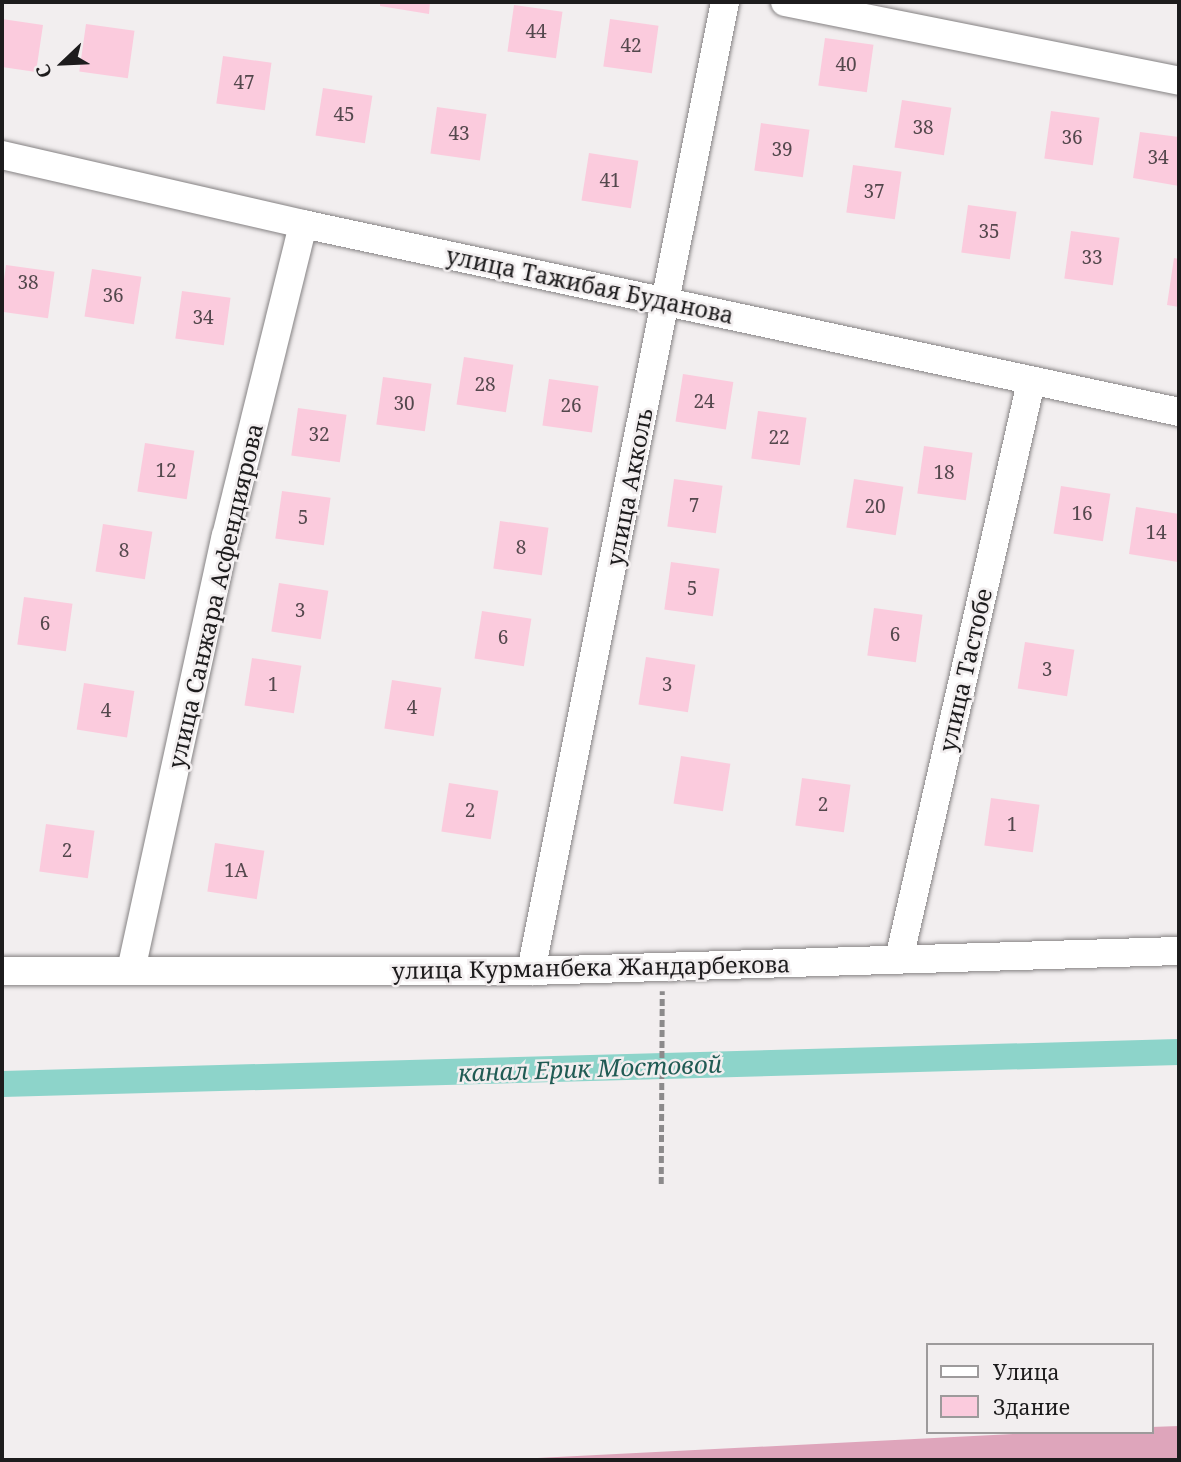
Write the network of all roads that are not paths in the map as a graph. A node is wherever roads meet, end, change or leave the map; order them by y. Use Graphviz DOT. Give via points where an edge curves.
graph roads {
  1 [pos="725,2"];
  2 [pos="785,2"];
  3 [pos="1179,81"];
  4 [pos="2,155"];
  5 [pos="303,224"];
  6 [pos="667,301"];
  7 [pos="1031,382"];
  8 [pos="1179,412"];
  9 [pos="1179,951"];
  10 [pos="899,959"];
  11 [pos="131,970"];
  12 [pos="2,971"];
  13 [pos="531,971"];
  1 -- 6 [label="street, улица Акколь"];
  2 -- 3 [label="street"];
  4 -- 5 [label="street, улица Тажибая Буданова"];
  5 -- 6 [label="street, улица Тажибая Буданова"];
  5 -- 11 [label="street, улица Санжара Асфендиярова" via="226,536"];
  6 -- 7 [label="street, улица Тажибая Буданова"];
  6 -- 13 [label="street, улица Акколь"];
  7 -- 8 [label="street, улица Тажибая Буданова"];
  7 -- 10 [label="street, улица Тастобе"];
  9 -- 10 [label="street, улица Курманбека Жандарбекова"];
  10 -- 13 [label="street, улица Курманбека Жандарбекова"];
  11 -- 12 [label="street, улица Курманбека Жандарбекова"];
  11 -- 13 [label="street, улица Курманбека Жандарбекова"];
}
